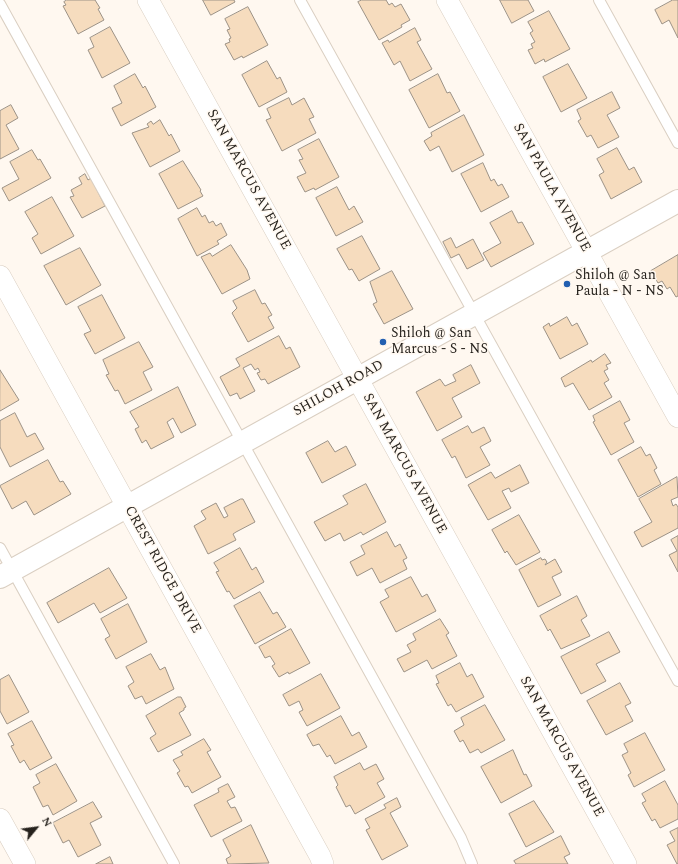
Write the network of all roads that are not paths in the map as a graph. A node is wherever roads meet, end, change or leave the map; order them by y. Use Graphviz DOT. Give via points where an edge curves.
graph roads {
  1 [pos="148,0"];
  2 [pos="300,0"];
  3 [pos="447,0"];
  4 [pos="599,0"];
  5 [pos="0,4"];
  6 [pos="678,143"];
  7 [pos="678,201"];
  8 [pos="586,252"];
  9 [pos="0,276"];
  10 [pos="475,314"];
  11 [pos="357,379"];
  12 [pos="678,417"];
  13 [pos="243,442"];
  14 [pos="127,506"];
  15 [pos="0,548"];
  16 [pos="6,573"];
  17 [pos="678,682"];
  18 [pos="0,819"];
  19 [pos="25,864"];
  20 [pos="174,864"];
  21 [pos="323,864"];
  22 [pos="472,864"];
  23 [pos="626,864"];
  1 -- 11 [label="street, SAN MARCUS AVENUE"];
  2 -- 10 [label="lane"];
  3 -- 8 [label="street, SAN PAULA AVENUE"];
  4 -- 6 [label="lane"];
  5 -- 13 [label="lane"];
  7 -- 8 [label="street, SHILOH ROAD"];
  8 -- 10 [label="street, SHILOH ROAD"];
  8 -- 12 [label="street, SAN PAULA AVENUE"];
  9 -- 14 [label="street, CREST RIDGE DRIVE"];
  10 -- 11 [label="street, SHILOH ROAD"];
  10 -- 17 [label="lane"];
  11 -- 13 [label="street, SHILOH ROAD"];
  11 -- 23 [label="street, SAN MARCUS AVENUE"];
  13 -- 14 [label="street, SHILOH ROAD"];
  13 -- 22 [label="lane" via="453,824"];
  14 -- 16 [label="street, SHILOH ROAD"];
  14 -- 21 [label="street, CREST RIDGE DRIVE"];
  15 -- 16 [label="lane"];
  16 -- 20 [label="lane"];
  18 -- 19 [label="street"];
}
